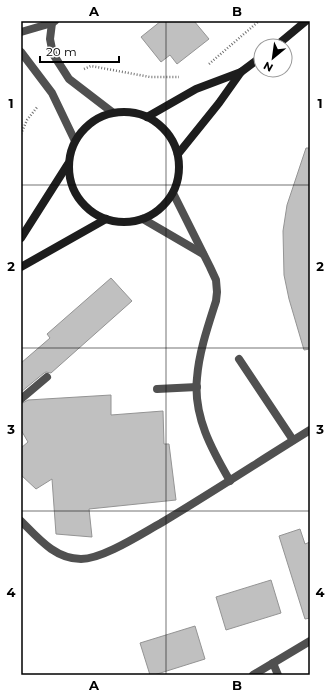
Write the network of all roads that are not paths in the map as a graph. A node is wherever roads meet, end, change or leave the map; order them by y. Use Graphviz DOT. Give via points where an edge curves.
graph roads {
  1 [pos="306,21"];
  2 [pos="54,22"];
  3 [pos="21,32"];
  4 [pos="287,38"];
  5 [pos="21,52"];
  6 [pos="253,63"];
  7 [pos="241,72"];
  8 [pos="112,112"];
  9 [pos="148,117"];
  10 [pos="75,140"];
  11 [pos="178,154"];
  12 [pos="68,164"];
  13 [pos="173,193"];
  14 [pos="106,219"];
  15 [pos="143,219"];
  16 [pos="21,238"];
  17 [pos="204,255"];
  18 [pos="21,267"];
  19 [pos="239,359"];
  20 [pos="47,377"];
  21 [pos="197,387"];
  22 [pos="157,389"];
  23 [pos="21,399"];
  24 [pos="310,430"];
  25 [pos="293,440"];
  26 [pos="230,481"];
  27 [pos="21,521"];
  28 [pos="310,641"];
  29 [pos="273,663"];
  30 [pos="253,675"];
  31 [pos="278,675"];
  1 -- 4 [label="main road"];
  2 -- 3 [label="street"];
  2 -- 8 [label="street" via="50,39 53,54 69,79"];
  5 -- 10 [label="street" via="52,93"];
  6 -- 7 [label="main road"];
  7 -- 9 [label="main road" via="196,89"];
  7 -- 11 [label="main road"];
  8 -- 9 [label="main road" via="130,111"];
  8 -- 10 [label="main road" via="93,120"];
  9 -- 11 [label="main road" via="167,132"];
  10 -- 12 [label="main road"];
  11 -- 13 [label="main road" via="179,173"];
  12 -- 14 [label="main road" via="71,184 80,200 91,211"];
  12 -- 16 [label="main road"];
  13 -- 15 [label="main road" via="160,209"];
  13 -- 17 [label="street"];
  14 -- 15 [label="main road" via="123,222"];
  14 -- 18 [label="main road"];
  15 -- 17 [label="street"];
  17 -- 21 [label="street" via="216,280 217,292 199,362"];
  19 -- 25 [label="street"];
  20 -- 23 [label="street"];
  21 -- 22 [label="street"];
  21 -- 26 [label="street" via="204,430"];
  24 -- 25 [label="street"];
  25 -- 26 [label="street"];
  26 -- 27 [label="street" via="119,547 95,557 68,558 44,544"];
  28 -- 29 [label="street"];
  29 -- 30 [label="street"];
  29 -- 31 [label="street"];
}
